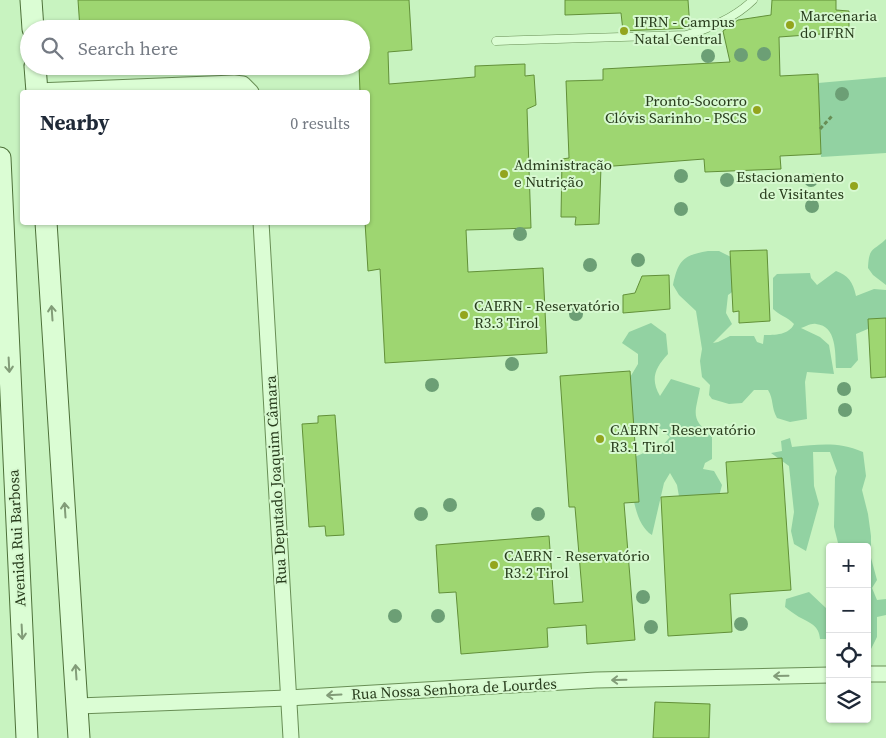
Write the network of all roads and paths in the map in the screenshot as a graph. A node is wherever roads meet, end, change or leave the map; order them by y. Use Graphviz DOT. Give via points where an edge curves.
graph roads {
  1 [pos="30,0"];
  2 [pos="753,0"];
  3 [pos="32,20"];
  4 [pos="496,41"];
  5 [pos="36,75"];
  6 [pos="37,90"];
  7 [pos="76,90"];
  8 [pos="249,90"];
  9 [pos="832,116"];
  10 [pos="820,129"];
  11 [pos="0,158"];
  12 [pos="46,225"];
  13 [pos="261,225"];
  14 [pos="871,674"];
  15 [pos="886,674"];
  16 [pos="826,675"];
  17 [pos="288,698"];
  18 [pos="78,706"];
  19 [pos="27,738"];
  20 [pos="79,738"];
  21 [pos="291,738"];
  1 -- 3 [label="main road"];
  2 -- 4 [label="lane" via="712,26 686,35"];
  5 -- 6 [label="main road"];
  7 -- 8 [label="street" via="234,82"];
  9 -- 10 [label="path"];
  11 -- 19 [label="main road, Avenida Rui Barbosa, one-way"];
  18 -- 12 [label="main road, one-way"];
  13 -- 17 [label="street, Rua Deputado Joaquim Câmara"];
  14 -- 15 [label="street"];
  16 -- 17 [label="street, Rua Nossa Senhora de Lourdes, one-way" via="596,680"];
  17 -- 18 [label="street, Rua Nossa Senhora de Lourdes"];
  17 -- 21 [label="street, Rua Deputado Joaquim Câmara"];
  18 -- 20 [label="main road"];
}
